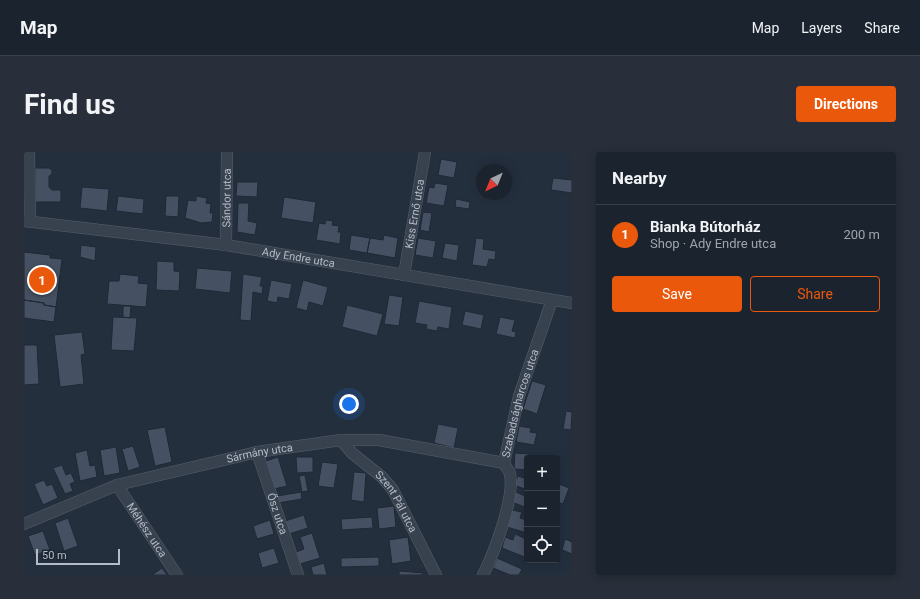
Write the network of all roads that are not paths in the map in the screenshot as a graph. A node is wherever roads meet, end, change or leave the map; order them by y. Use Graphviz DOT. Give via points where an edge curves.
graph roads {
  1 [pos="29,152"];
  2 [pos="227,152"];
  3 [pos="425,152"];
  4 [pos="27,222"];
  5 [pos="226,245"];
  6 [pos="404,275"];
  7 [pos="552,300"];
  8 [pos="572,303"];
  9 [pos="341,440"];
  10 [pos="258,452"];
  11 [pos="504,463"];
  12 [pos="117,485"];
  13 [pos="24,524"];
  14 [pos="177,575"];
  15 [pos="298,575"];
  16 [pos="436,575"];
  17 [pos="483,575"];
  1 -- 4 [label="street"];
  2 -- 5 [label="street, Sándor utca"];
  3 -- 6 [label="street, Kiss Ernő utca"];
  4 -- 5 [label="street, Ady Endre utca"];
  5 -- 6 [label="street, Ady Endre utca"];
  6 -- 7 [label="street, Ady Endre utca"];
  7 -- 8 [label="street, Ady Endre utca"];
  7 -- 11 [label="street, Szabadságharcos utca" via="519,396"];
  9 -- 10 [label="street, Sármány utca"];
  9 -- 11 [label="street, Sármány utca" via="379,440"];
  9 -- 16 [label="street, Szent Pál utca" via="394,490"];
  10 -- 12 [label="street, Sármány utca"];
  10 -- 15 [label="street, Ősz utca"];
  11 -- 17 [label="street, Szabadságharcos utca" via="510,474 510,492 503,524"];
  12 -- 13 [label="street, Sármány utca"];
  12 -- 14 [label="street, Méhész utca"];
}
